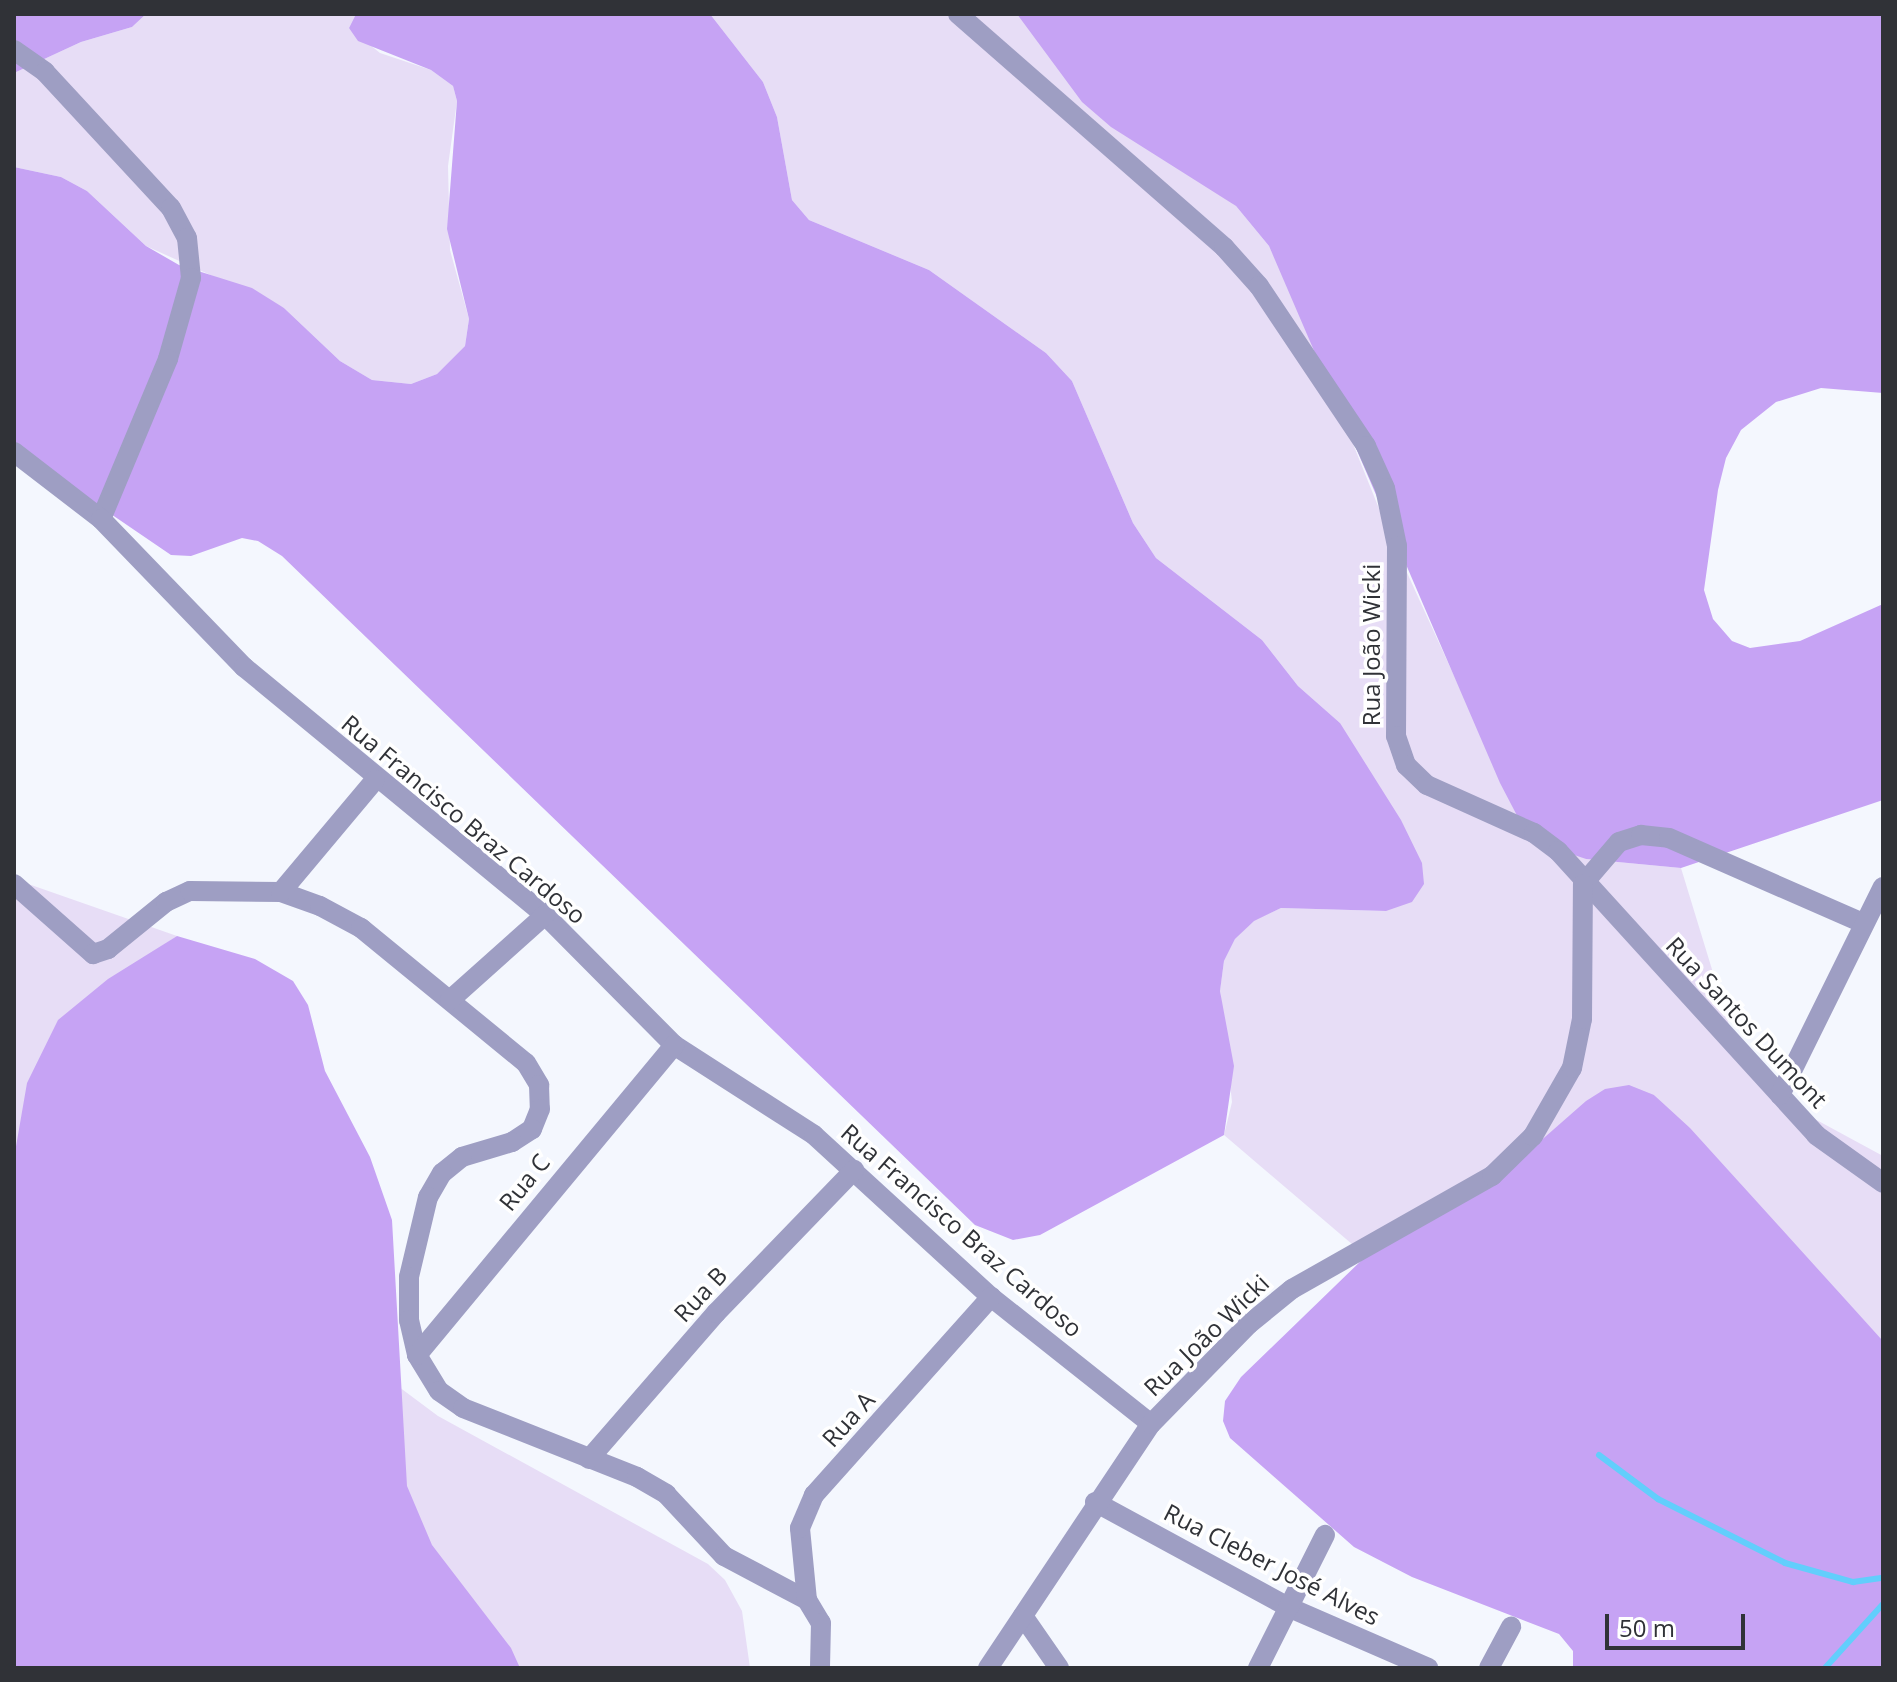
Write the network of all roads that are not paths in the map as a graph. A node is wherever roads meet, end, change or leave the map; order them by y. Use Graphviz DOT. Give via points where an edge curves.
graph roads {
  1 [pos="958,14"];
  2 [pos="14,50"];
  3 [pos="14,452"];
  4 [pos="101,519"];
  5 [pos="375,780"];
  6 [pos="14,884"];
  7 [pos="1583,884"];
  8 [pos="1883,887"];
  9 [pos="281,892"];
  10 [pos="545,915"];
  11 [pos="1863,923"];
  12 [pos="450,1000"];
  13 [pos="674,1045"];
  14 [pos="1780,1095"];
  15 [pos="854,1170"];
  16 [pos="1883,1183"];
  17 [pos="991,1297"];
  18 [pos="417,1355"];
  19 [pos="1151,1424"];
  20 [pos="589,1459"];
  21 [pos="1095,1502"];
  22 [pos="1325,1535"];
  23 [pos="807,1600"];
  24 [pos="1288,1607"];
  25 [pos="1023,1616"];
  26 [pos="1511,1627"];
  27 [pos="820,1668"];
  28 [pos="988,1668"];
  29 [pos="1059,1668"];
  30 [pos="1258,1668"];
  31 [pos="1428,1668"];
  32 [pos="1489,1668"];
  1 -- 7 [label="street, Rua João Wicki" via="1224,247 1259,286 1366,446 1385,488 1397,546 1396,736 1406,765 1427,785 1534,833 1558,851"];
  2 -- 4 [label="street" via="45,72 161,196 187,238 191,278 168,359"];
  3 -- 4 [label="street, Rua Francisco Braz Cardoso"];
  4 -- 5 [label="street, Rua Francisco Braz Cardoso" via="244,667"];
  5 -- 9 [label="street"];
  5 -- 10 [label="street, Rua Francisco Braz Cardoso"];
  6 -- 9 [label="street" via="93,954 190,891"];
  7 -- 11 [label="street" via="1619,842 1641,835 1669,838"];
  7 -- 14 [label="street, Rua Santos Dumont"];
  7 -- 19 [label="street, Rua João Wicki" via="1582,1019 1572,1068 1533,1136 1492,1176 1442,1208 1292,1289 1249,1324"];
  8 -- 11 [label="street"];
  9 -- 12 [label="street" via="361,928"];
  10 -- 12 [label="street"];
  10 -- 13 [label="street, Rua Francisco Braz Cardoso"];
  11 -- 14 [label="street"];
  12 -- 18 [label="street" via="526,1063 539,1085 540,1109 532,1129 512,1142 462,1157 442,1173 428,1197 409,1277 409,1320"];
  13 -- 15 [label="street, Rua Francisco Braz Cardoso" via="814,1135"];
  13 -- 18 [label="street, Rua C"];
  14 -- 16 [label="street, Rua Santos Dumont" via="1816,1135"];
  15 -- 17 [label="street, Rua Francisco Braz Cardoso"];
  15 -- 20 [label="street, Rua B" via="716,1313"];
  17 -- 19 [label="street, Rua Francisco Braz Cardoso"];
  17 -- 23 [label="street, Rua A" via="814,1495 800,1528"];
  18 -- 20 [label="street" via="439,1391 463,1408"];
  19 -- 21 [label="street, Rua João Wicki"];
  20 -- 23 [label="street" via="666,1494 724,1556"];
  21 -- 24 [label="street, Rua Cleber José Alves"];
  21 -- 25 [label="street, Rua João Wicki"];
  22 -- 24 [label="street"];
  23 -- 27 [label="street, Rua A" via="821,1623"];
  24 -- 30 [label="street"];
  24 -- 31 [label="street, Rua Cleber José Alves"];
  25 -- 28 [label="street, Rua João Wicki"];
  25 -- 29 [label="street"];
  26 -- 32 [label="street"];
}
